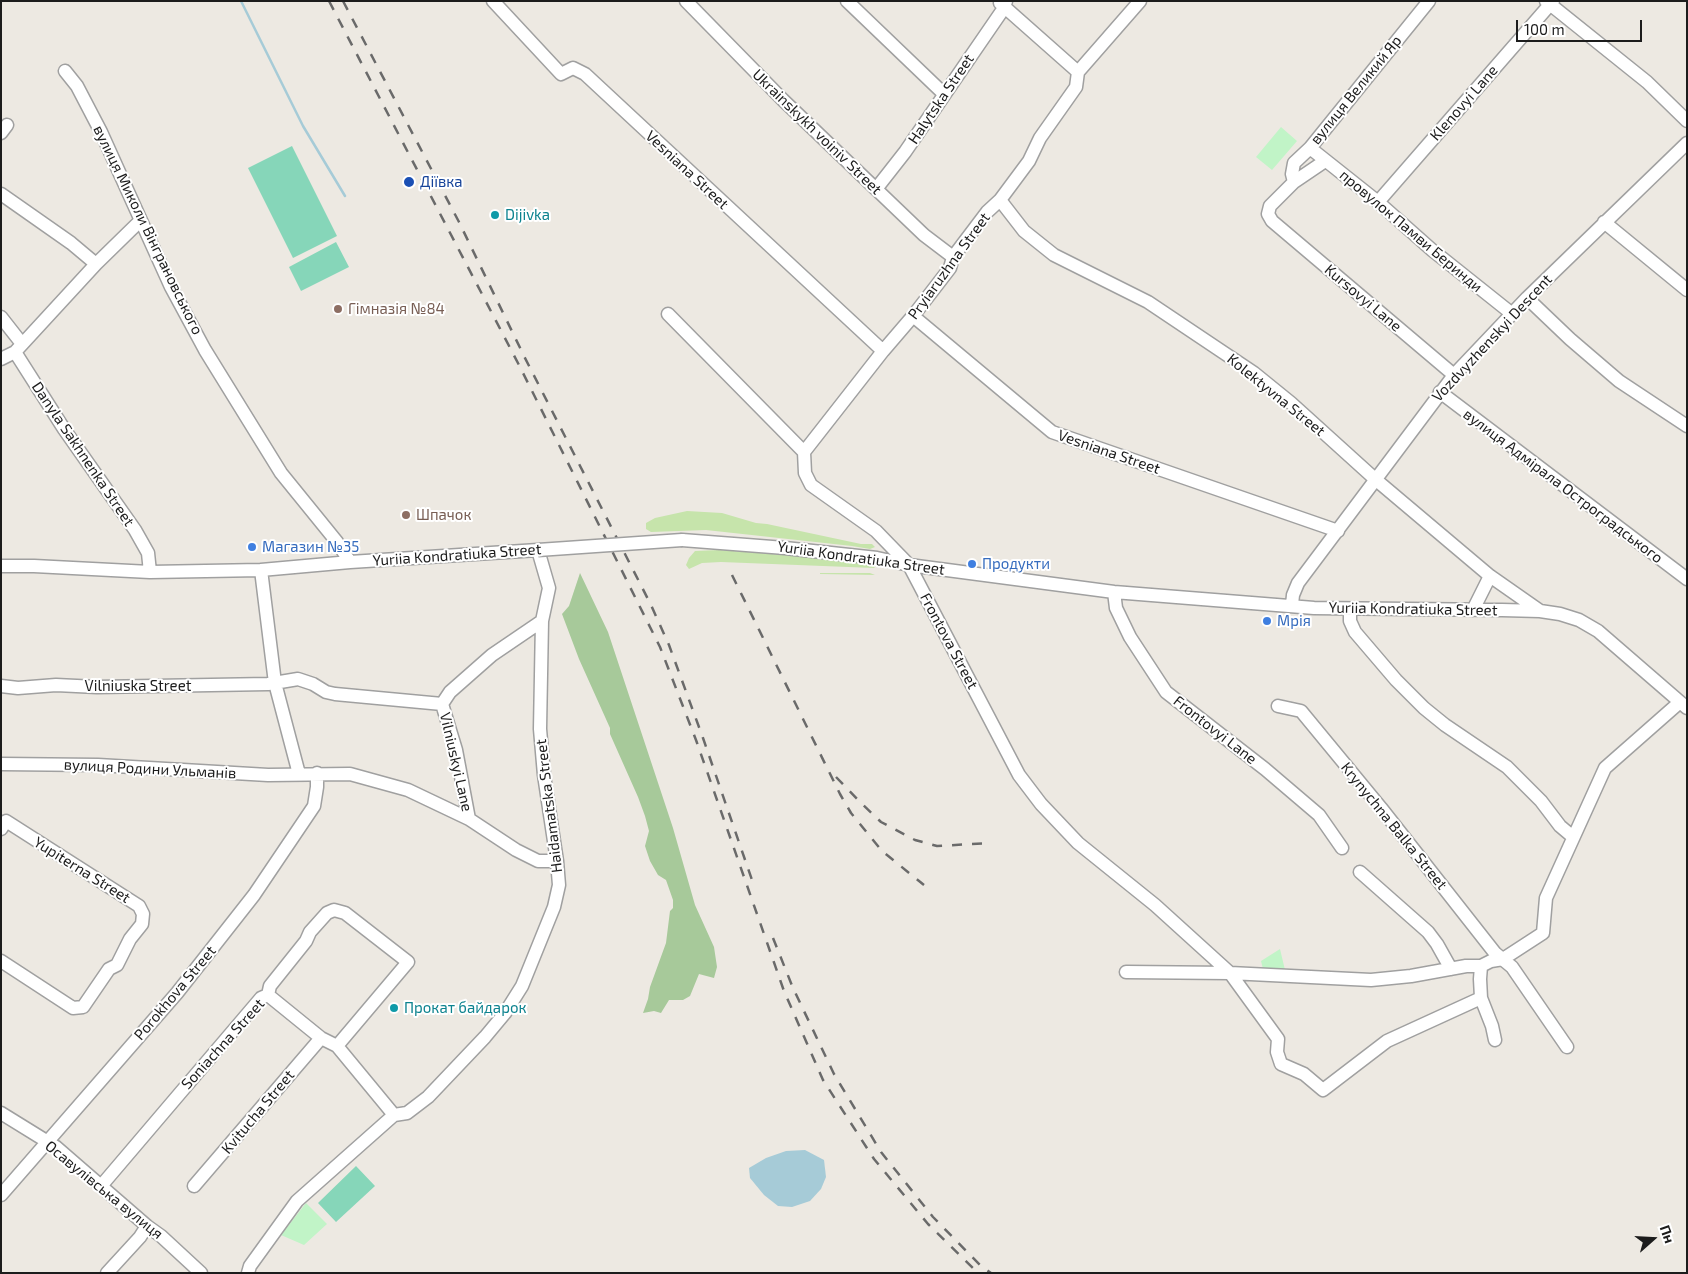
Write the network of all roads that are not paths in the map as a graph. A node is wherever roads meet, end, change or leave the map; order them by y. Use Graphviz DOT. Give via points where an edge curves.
graph roads {
  1 [pos="493,1"];
  2 [pos="686,1"];
  3 [pos="847,1"];
  4 [pos="1140,1"];
  5 [pos="1429,1"];
  6 [pos="1550,2"];
  7 [pos="1003,3"];
  8 [pos="65,71"];
  9 [pos="1078,72"];
  10 [pos="944,94"];
  11 [pos="1687,121"];
  12 [pos="1687,143"];
  13 [pos="1310,148"];
  14 [pos="1325,161"];
  15 [pos="1294,182"];
  16 [pos="876,190"];
  17 [pos="1,194"];
  18 [pos="1000,200"];
  19 [pos="1378,202"];
  20 [pos="140,221"];
  21 [pos="1272,222"];
  22 [pos="1604,222"];
  23 [pos="953,257"];
  24 [pos="96,264"];
  25 [pos="1687,290"];
  26 [pos="1527,298"];
  27 [pos="668,314"];
  28 [pos="1511,314"];
  29 [pos="913,316"];
  30 [pos="1,317"];
  31 [pos="19,348"];
  32 [pos="883,351"];
  33 [pos="1,359"];
  34 [pos="1454,375"];
  35 [pos="1440,392"];
  36 [pos="1687,426"];
  37 [pos="804,452"];
  38 [pos="1375,479"];
  39 [pos="1338,531"];
  40 [pos="538,550"];
  41 [pos="350,562"];
  42 [pos="909,565"];
  43 [pos="1,566"];
  44 [pos="261,570"];
  45 [pos="150,572"];
  46 [pos="1490,576"];
  47 [pos="1687,579"];
  48 [pos="1114,592"];
  49 [pos="1292,605"];
  50 [pos="1350,609"];
  51 [pos="1473,610"];
  52 [pos="1540,611"];
  53 [pos="542,621"];
  54 [pos="275,682"];
  55 [pos="1,686"];
  56 [pos="442,704"];
  57 [pos="1683,705"];
  58 [pos="1278,706"];
  59 [pos="1,764"];
  60 [pos="317,773"];
  61 [pos="299,774"];
  62 [pos="469,819"];
  63 [pos="1,828"];
  64 [pos="1573,837"];
  65 [pos="1342,848"];
  66 [pos="557,861"];
  67 [pos="1360,872"];
  68 [pos="1503,959"];
  69 [pos="1,961"];
  70 [pos="1481,966"];
  71 [pos="1451,969"];
  72 [pos="1126,972"];
  73 [pos="1230,973"];
  74 [pos="268,995"];
  75 [pos="1481,998"];
  76 [pos="321,1038"];
  77 [pos="1495,1040"];
  78 [pos="337,1046"];
  79 [pos="1566,1047"];
  80 [pos="1,1113"];
  81 [pos="394,1115"];
  82 [pos="48,1142"];
  83 [pos="101,1186"];
  84 [pos="194,1186"];
  85 [pos="1,1195"];
  86 [pos="148,1226"];
  87 [pos="107,1273"];
  88 [pos="201,1273"];
  89 [pos="248,1273"];
  1 -- 32 [label="street, Vesniana Street" via="561,74 573,68 585,74"];
  2 -- 16 [label="street, Ukrainskykh voiniv Street"];
  3 -- 10 [label="street"];
  4 -- 9 [label="street"];
  5 -- 13 [label="street, вулиця Великий Яр"];
  6 -- 11 [label="street" via="1647,82"];
  6 -- 19 [label="street, Klenovyi Lane"];
  7 -- 9 [label="street, Halytska Street"];
  7 -- 10 [label="street, Halytska Street"];
  8 -- 20 [label="street, вулиця Миколи Вінграновського" via="77,86 101,132"];
  9 -- 18 [label="street, Pryiaruzhna Street" via="1076,87"];
  10 -- 16 [label="street, Halytska Street"];
  12 -- 22 [label="street, Vozdvyzhenskyi Descent"];
  13 -- 14 [label="street, провулок Памви Беринди"];
  13 -- 15 [label="street, вулиця Великий Яр" via="1294,163"];
  14 -- 15 [label="street, вулиця Великий Яр"];
  14 -- 19 [label="street, провулок Памви Беринди"];
  15 -- 21 [label="street, вулиця Великий Яр" via="1270,206 1268,214"];
  16 -- 23 [label="street, Ukrainskykh voiniv Street"];
  17 -- 24 [label="street"];
  18 -- 23 [label="street, Pryiaruzhna Street"];
  18 -- 38 [label="street, Kolektyvna Street" via="1024,231 1054,255 1148,302 1254,373"];
  19 -- 28 [label="street, провулок Памви Беринди"];
  20 -- 24 [label="street"];
  20 -- 41 [label="street, вулиця Миколи Вінграновського" via="205,350 252,427 281,473"];
  21 -- 34 [label="street, Kursovyi Lane"];
  22 -- 25 [label="street"];
  22 -- 26 [label="street, Vozdvyzhenskyi Descent"];
  23 -- 29 [label="street, Pryiaruzhna Street" via="950,268"];
  24 -- 31 [label="street"];
  26 -- 28 [label="street, Vozdvyzhenskyi Descent"];
  26 -- 36 [label="street" via="1619,382"];
  27 -- 37 [label="street"];
  28 -- 34 [label="street, Vozdvyzhenskyi Descent"];
  29 -- 32 [label="street, Pryiaruzhna Street"];
  29 -- 39 [label="street, Vesniana Street" via="1052,432"];
  30 -- 31 [label="street, Danyla Sakhnenka Street" via="18,340"];
  31 -- 33 [label="street"];
  31 -- 45 [label="street, Danyla Sakhnenka Street" via="64,429 135,530 148,553"];
  32 -- 37 [label="street, Pryiaruzhna Street"];
  34 -- 35 [label="street, Vozdvyzhenskyi Descent"];
  35 -- 38 [label="street, Vozdvyzhenskyi Descent"];
  35 -- 47 [label="street, вулиця Адмірала Остроградського"];
  37 -- 42 [label="street, Frontova Street" via="805,472 811,485 876,531"];
  38 -- 39 [label="street, Vozdvyzhenskyi Descent"];
  38 -- 46 [label="street, Kolektyvna Street"];
  39 -- 49 [label="street, Vozdvyzhenskyi Descent" via="1298,583"];
  40 -- 41 [label="street, Yuriia Kondratiuka Street"];
  40 -- 42 [label="street, Yuriia Kondratiuka Street, bridge" via="682,540 877,558"];
  40 -- 53 [label="street, Haidamatska Street" via="548,588"];
  41 -- 44 [label="street, Yuriia Kondratiuka Street"];
  42 -- 48 [label="street, Yuriia Kondratiuka Street"];
  42 -- 73 [label="street, Frontova Street" via="1020,774 1041,804 1078,843 1155,905"];
  43 -- 45 [label="street, Yuriia Kondratiuka Street"];
  44 -- 45 [label="street, Yuriia Kondratiuka Street"];
  44 -- 54 [label="street"];
  46 -- 51 [label="street"];
  46 -- 52 [label="street, Kolektyvna Street"];
  48 -- 49 [label="street, Yuriia Kondratiuka Street"];
  48 -- 65 [label="street, Frontovyi Lane" via="1116,608 1130,637 1166,692 1320,815"];
  49 -- 50 [label="street, Yuriia Kondratiuka Street"];
  50 -- 51 [label="street, Yuriia Kondratiuka Street"];
  50 -- 64 [label="street" via="1350,621 1355,632 1396,680 1445,725 1506,767"];
  51 -- 52 [label="street, Yuriia Kondratiuka Street"];
  52 -- 57 [label="street, Yuriia Kondratiuka Street" via="1579,620 1598,631"];
  53 -- 56 [label="street, Vilniuskyi Lane" via="492,655 450,692"];
  53 -- 66 [label="street, Haidamatska Street" via="540,729"];
  54 -- 55 [label="street, Vilniuska Street"];
  54 -- 56 [label="street, Vilniuskyi Lane" via="298,679 335,694"];
  54 -- 61 [label="street"];
  56 -- 62 [label="street, Vilniuskyi Lane" via="456,750"];
  57 -- 64 [label="street" via="1605,768"];
  58 -- 68 [label="street, Krynychna Balka Street" via="1301,711"];
  59 -- 61 [label="street, вулиця Родини Ульманів" via="98,764"];
  60 -- 61 [label="street, вулиця Родини Ульманів"];
  60 -- 62 [label="street, вулиця Родини Ульманів" via="350,774 408,790"];
  60 -- 82 [label="street, Porokhova Street" via="314,806 254,895 177,993"];
  62 -- 66 [label="street, вулиця Родини Ульманів" via="538,861"];
  63 -- 69 [label="street, Yupiterna Street" via="6,821 139,906 143,914 142,924 117,965 109,968 83,1007 73,1008"];
  64 -- 68 [label="street" via="1546,898 1543,933"];
  66 -- 81 [label="street, Haidamatska Street" via="559,885 554,907 522,986 505,1013 428,1097 407,1112"];
  67 -- 71 [label="street" via="1428,932"];
  68 -- 70 [label="street"];
  68 -- 79 [label="street, Krynychna Balka Street" via="1512,967"];
  70 -- 71 [label="street"];
  70 -- 75 [label="street"];
  71 -- 73 [label="street" via="1371,980"];
  72 -- 73 [label="street"];
  73 -- 75 [label="street, Frontova Street" via="1278,1039 1277,1052 1281,1064 1304,1074 1323,1090 1387,1041"];
  74 -- 76 [label="street"];
  74 -- 78 [label="street, Soniachna Street" via="270,986 327,913 334,910 345,913 408,962"];
  74 -- 83 [label="street, Soniachna Street" via="261,998"];
  75 -- 77 [label="street"];
  76 -- 78 [label="street"];
  76 -- 84 [label="street, Kvitucha Street"];
  78 -- 81 [label="street"];
  80 -- 82 [label="street, Осавулівська вулиця"];
  81 -- 89 [label="street, Haidamatska Street" via="297,1202"];
  82 -- 83 [label="street, Осавулівська вулиця"];
  82 -- 85 [label="street, Porokhova Street"];
  83 -- 86 [label="street, Осавулівська вулиця"];
  86 -- 87 [label="street"];
  86 -- 88 [label="street, Осавулівська вулиця"];
}
